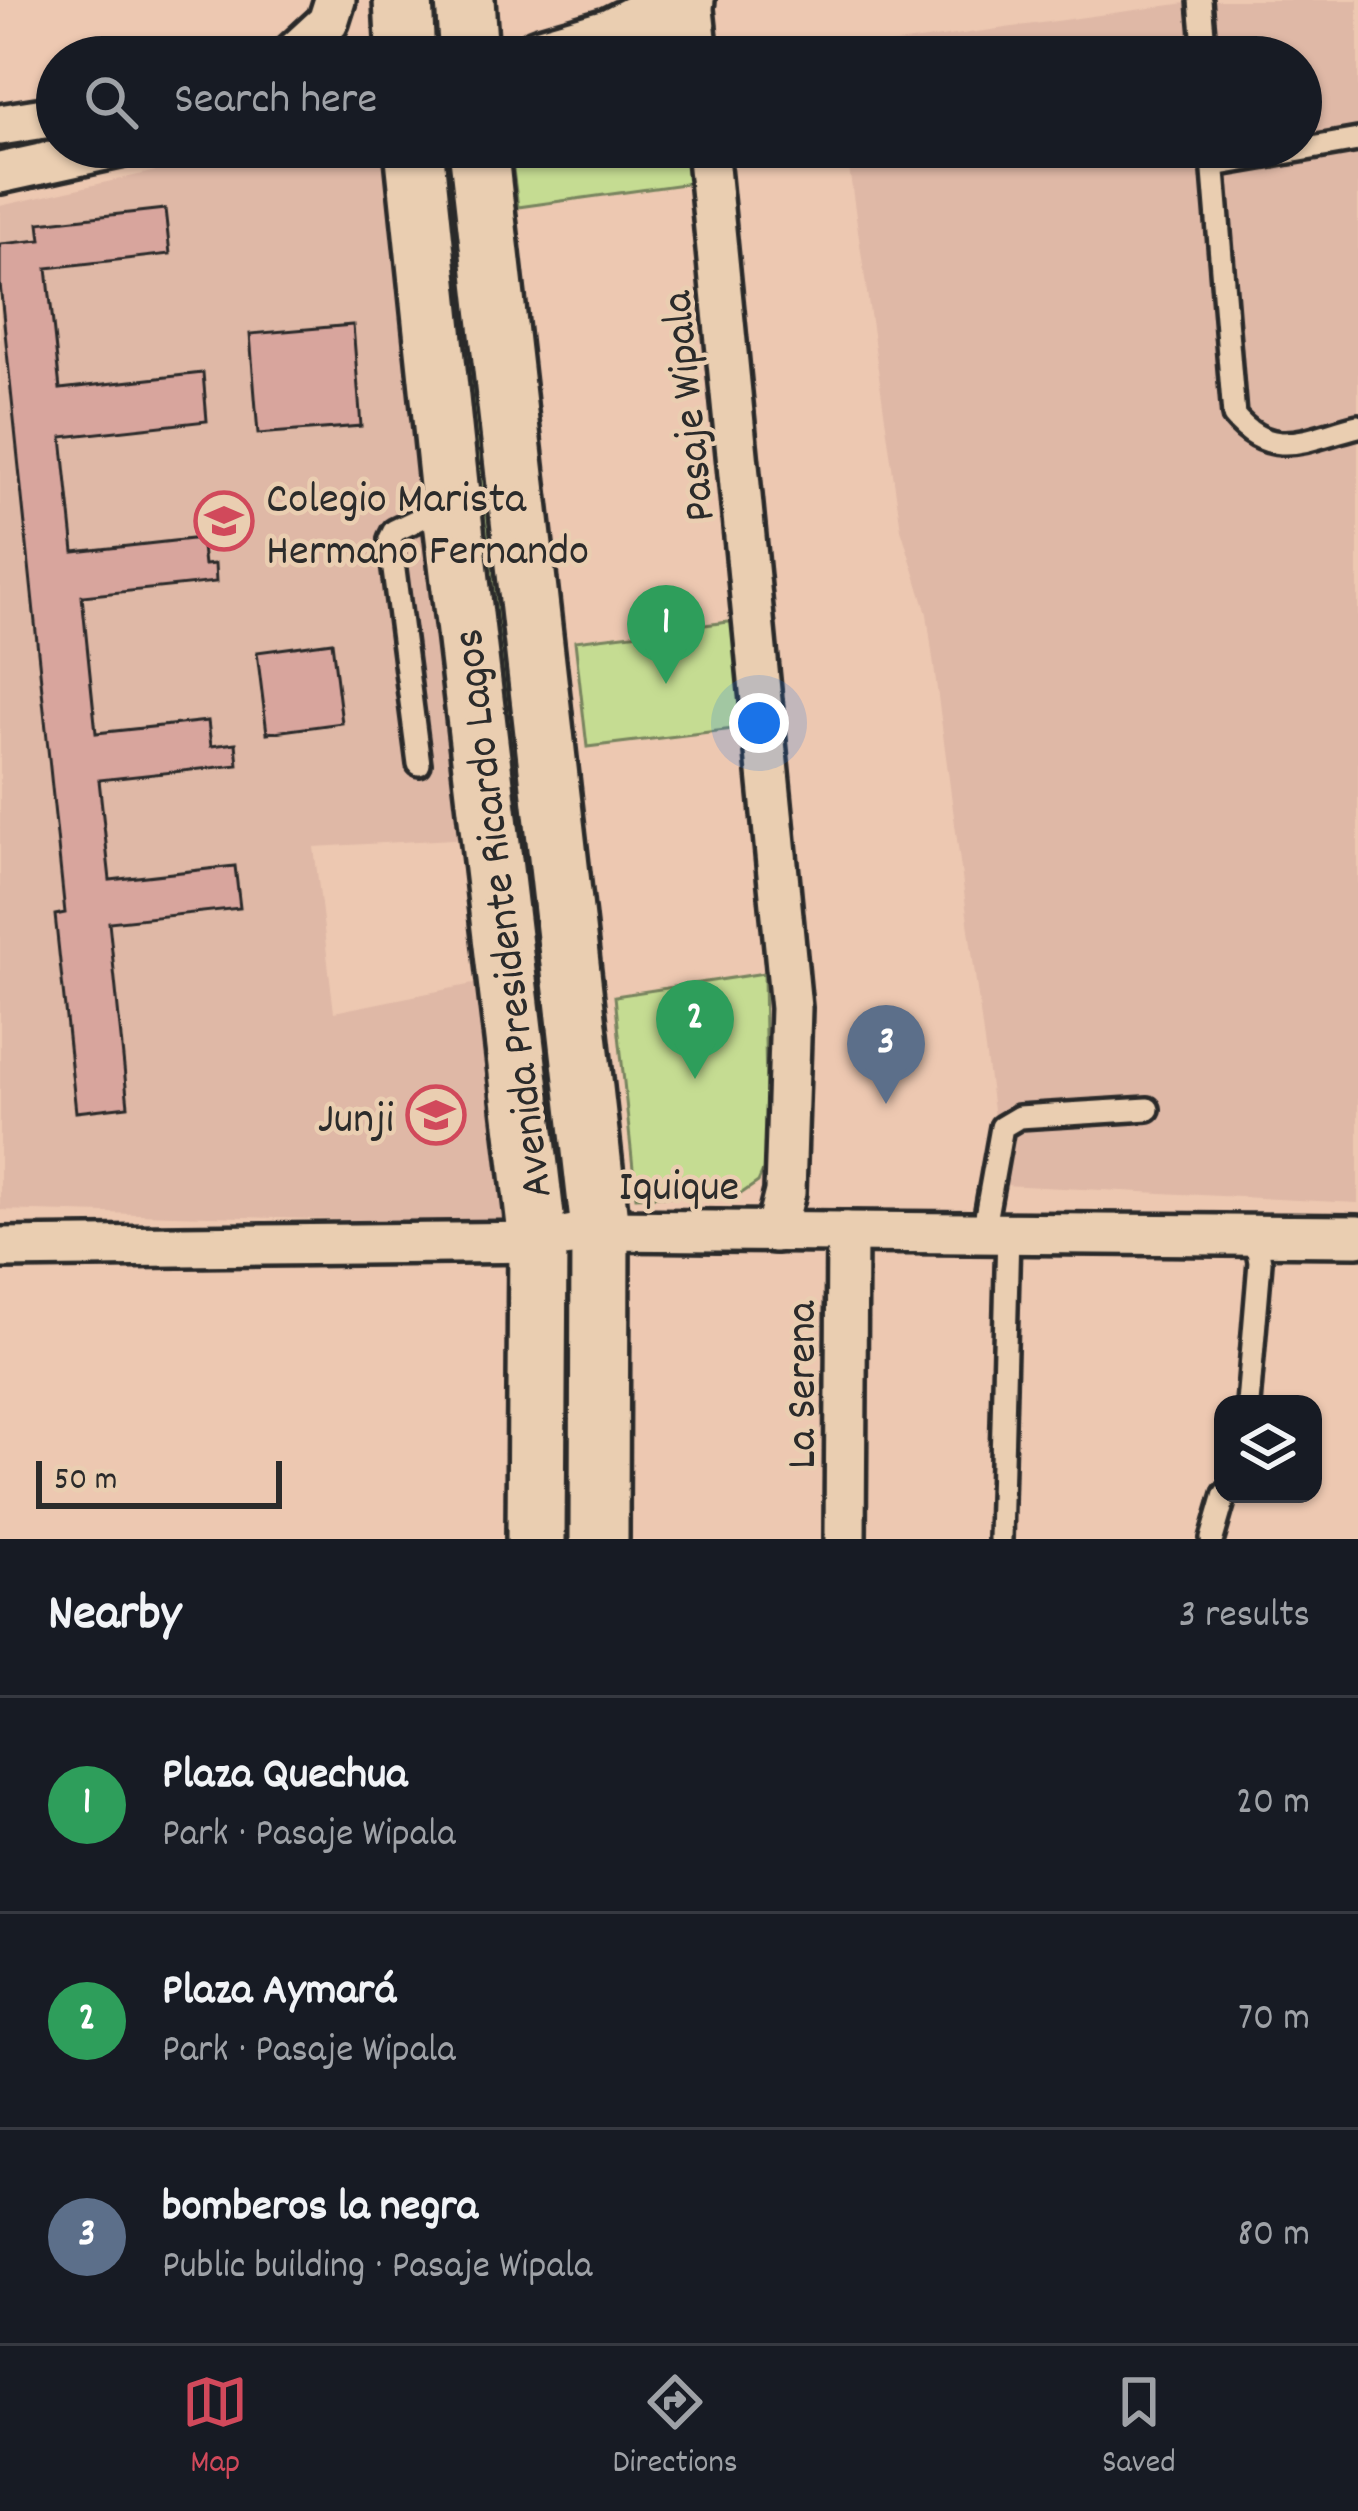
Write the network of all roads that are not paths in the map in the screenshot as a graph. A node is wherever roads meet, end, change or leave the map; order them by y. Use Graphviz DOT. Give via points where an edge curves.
graph roads {
  1 [pos="335,0"];
  2 [pos="403,0"];
  3 [pos="465,0"];
  4 [pos="688,0"];
  5 [pos="1200,0"];
  6 [pos="313,36"];
  7 [pos="405,36"];
  8 [pos="468,36"];
  9 [pos="616,36"];
  10 [pos="694,36"];
  11 [pos="1203,36"];
  12 [pos="36,119"];
  13 [pos="0,125"];
  14 [pos="1358,140"];
  15 [pos="1322,144"];
  16 [pos="36,165"];
  17 [pos="416,168"];
  18 [pos="480,168"];
  19 [pos="709,168"];
  20 [pos="1214,168"];
  21 [pos="0,173"];
  22 [pos="1358,426"];
  23 [pos="451,504"];
  24 [pos="419,764"];
  25 [pos="1148,1109"];
  26 [pos="600,1230"];
  27 [pos="775,1232"];
  28 [pos="848,1232"];
  29 [pos="995,1233"];
  30 [pos="1256,1235"];
  31 [pos="1358,1236"];
  32 [pos="538,1242"];
  33 [pos="0,1248"];
  34 [pos="1248,1395"];
  35 [pos="1223,1503"];
  36 [pos="536,1539"];
  37 [pos="599,1539"];
  38 [pos="845,1539"];
  39 [pos="1000,1539"];
  40 [pos="1212,1539"];
  1 -- 6 [label="street"];
  2 -- 7 [label="street"];
  3 -- 8 [label="street"];
  4 -- 9 [label="street"];
  4 -- 10 [label="street"];
  5 -- 11 [label="lane"];
  12 -- 13 [label="street"];
  14 -- 15 [label="lane"];
  16 -- 21 [label="street"];
  17 -- 23 [label="street, Avenida Presidente Ricardo Lagos"];
  18 -- 26 [label="street, Avenida Presidente Ricardo Lagos"];
  19 -- 27 [label="street, Pasaje Wipala" via="790,1008 786,1172"];
  20 -- 22 [label="lane" via="1234,416 1274,446"];
  23 -- 24 [label="lane" via="390,539"];
  23 -- 32 [label="street, Avenida Presidente Ricardo Lagos"];
  25 -- 29 [label="lane" via="1019,1118 1002,1127"];
  26 -- 27 [label="street, Iquique"];
  26 -- 32 [label="street, Iquique"];
  26 -- 37 [label="street, Avenida Presidente Ricardo Lagos"];
  27 -- 28 [label="street, Iquique"];
  28 -- 29 [label="street, Iquique"];
  28 -- 38 [label="street, La Serena"];
  29 -- 30 [label="street, Iquique"];
  29 -- 39 [label="lane"];
  30 -- 31 [label="street, Iquique"];
  30 -- 34 [label="lane"];
  32 -- 33 [label="street, Iquique"];
  32 -- 36 [label="street, Avenida Presidente Ricardo Lagos"];
  35 -- 40 [label="lane"];
}
